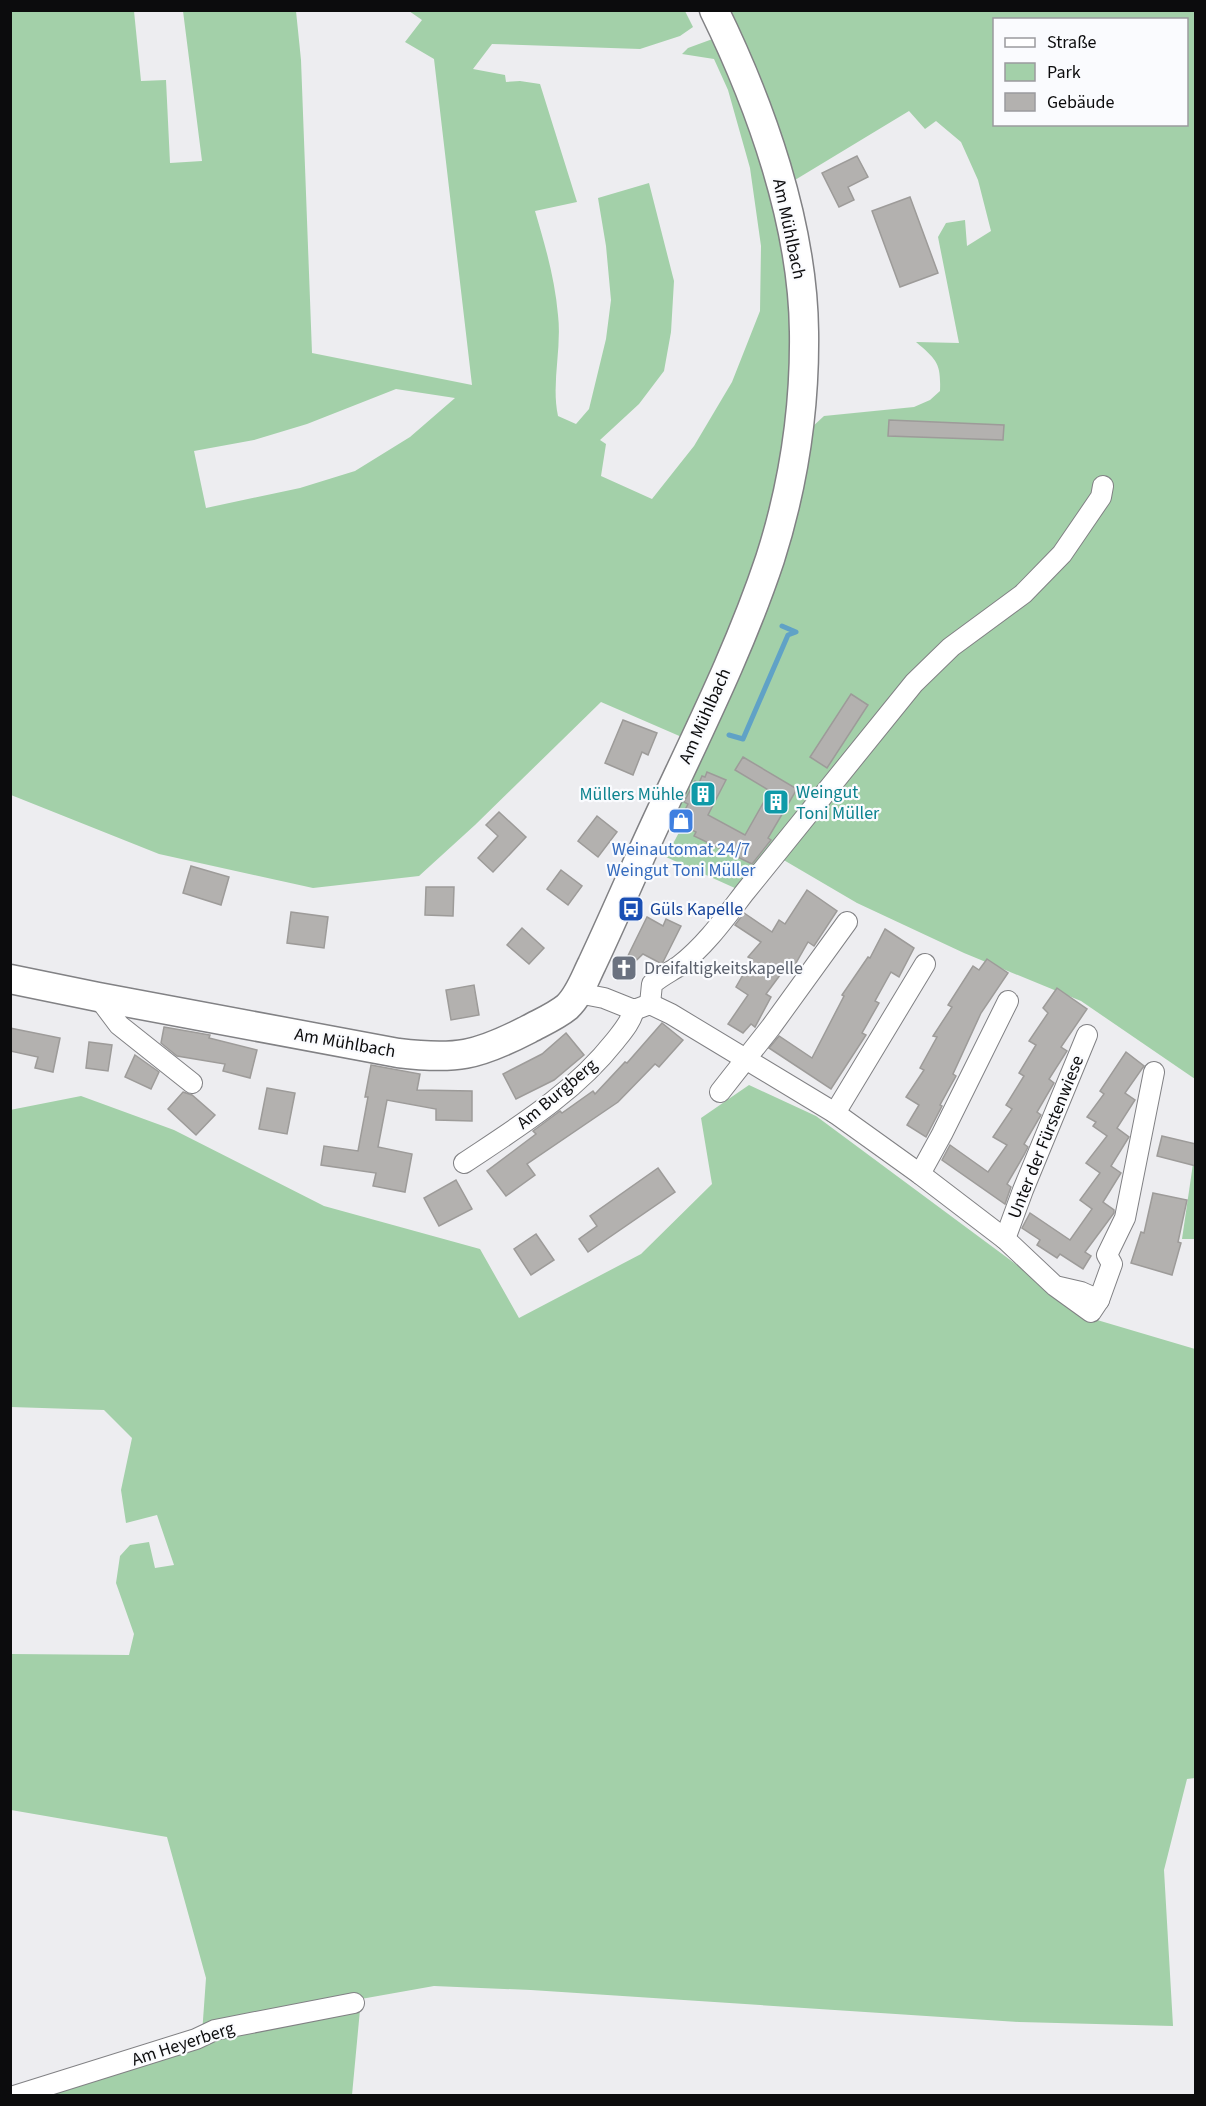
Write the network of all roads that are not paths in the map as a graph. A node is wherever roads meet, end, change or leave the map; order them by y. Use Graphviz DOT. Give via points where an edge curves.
graph roads {
  1 [pos="714,10"];
  2 [pos="1103,486"];
  3 [pos="847,922"];
  4 [pos="926,964"];
  5 [pos="10,979"];
  6 [pos="578,993"];
  7 [pos="98,997"];
  8 [pos="1008,1000"];
  9 [pos="642,1007"];
  10 [pos="1087,1035"];
  11 [pos="746,1059"];
  12 [pos="1154,1072"];
  13 [pos="192,1083"];
  14 [pos="720,1092"];
  15 [pos="835,1113"];
  16 [pos="464,1163"];
  17 [pos="920,1174"];
  18 [pos="1005,1239"];
  19 [pos="354,2002"];
  20 [pos="14,2096"];
  1 -- 6 [label="street, Am Mühlbach" via="768,140 782,189 802,291 801,411 772,549 737,646"];
  2 -- 9 [label="street, Am Burgberg" via="1101,497 1062,554 1023,594 951,648 914,683 721,924 686,960 652,984"];
  3 -- 11 [label="street"];
  4 -- 15 [label="street"];
  5 -- 7 [label="street, Am Mühlbach"];
  6 -- 7 [label="street, Am Mühlbach" via="557,1014 516,1035 487,1049 446,1057 398,1053"];
  6 -- 9 [label="street, Unter der Fürstenwiese"];
  7 -- 13 [label="street" via="118,1025"];
  8 -- 17 [label="street"];
  9 -- 11 [label="street, Unter der Fürstenwiese" via="670,1014"];
  9 -- 16 [label="street, Am Burgberg" via="578,1081 522,1125"];
  10 -- 18 [label="street, Unter der Fürstenwiese"];
  11 -- 14 [label="street"];
  11 -- 15 [label="street, Unter der Fürstenwiese"];
  12 -- 18 [label="street, Unter der Fürstenwiese" via="1125,1218 1107,1255 1112,1264 1091,1312 1055,1286"];
  15 -- 17 [label="street, Unter der Fürstenwiese"];
  17 -- 18 [label="street, Unter der Fürstenwiese"];
  19 -- 20 [label="street, Am Heyerberg" via="215,2030"];
}
